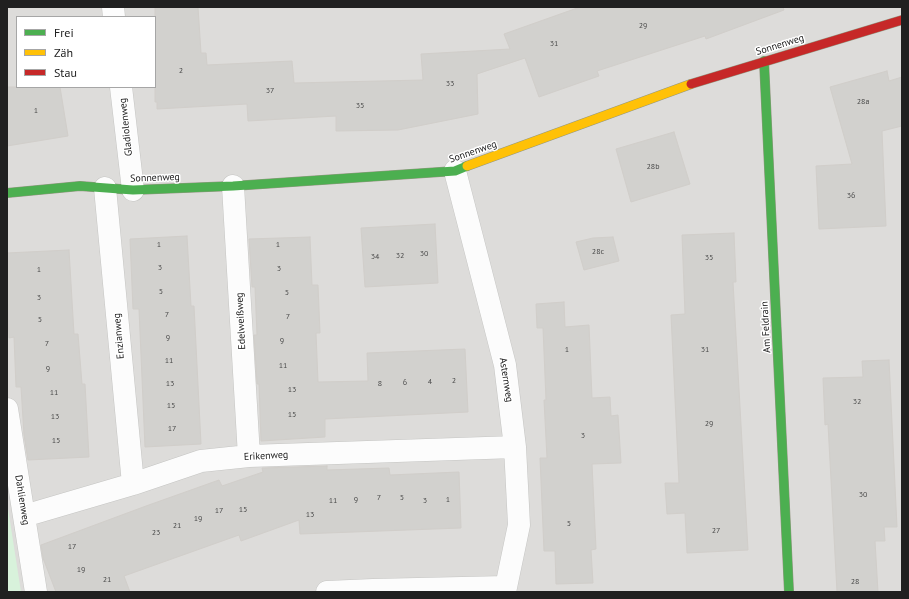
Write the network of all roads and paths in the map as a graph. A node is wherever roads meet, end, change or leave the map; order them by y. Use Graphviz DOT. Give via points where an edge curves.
graph roads {
  1 [pos="902,20"];
  2 [pos="764,61"];
  3 [pos="122,88"];
  4 [pos="455,171"];
  5 [pos="233,186"];
  6 [pos="105,188"];
  7 [pos="134,190"];
  8 [pos="7,193"];
  9 [pos="7,409"];
  10 [pos="515,447"];
  11 [pos="249,456"];
  12 [pos="133,484"];
  13 [pos="24,516"];
  14 [pos="505,590"];
  15 [pos="36,592"];
  16 [pos="327,592"];
  17 [pos="789,592"];
  1 -- 2 [label="street, Sonnenweg"];
  2 -- 4 [label="street, Sonnenweg" via="693,83"];
  2 -- 17 [label="street, Am Feldrain"];
  3 -- 7 [label="street, Gladiolenweg"];
  4 -- 5 [label="street, Sonnenweg"];
  4 -- 10 [label="street, Asternweg" via="505,365"];
  5 -- 7 [label="street, Sonnenweg"];
  5 -- 11 [label="street, Edelweißweg"];
  6 -- 7 [label="street, Sonnenweg"];
  6 -- 8 [label="street, Sonnenweg" via="80,186"];
  6 -- 12 [label="street, Enzianweg"];
  9 -- 13 [label="street, Dahlienweg"];
  10 -- 11 [label="street, Erikenweg"];
  10 -- 14 [label="street, Asternweg" via="519,525"];
  11 -- 12 [label="street, Erikenweg" via="201,462"];
  12 -- 13 [label="street, Erikenweg"];
  13 -- 15 [label="street, Dahlienweg"];
  14 -- 16 [label="street"];
}
